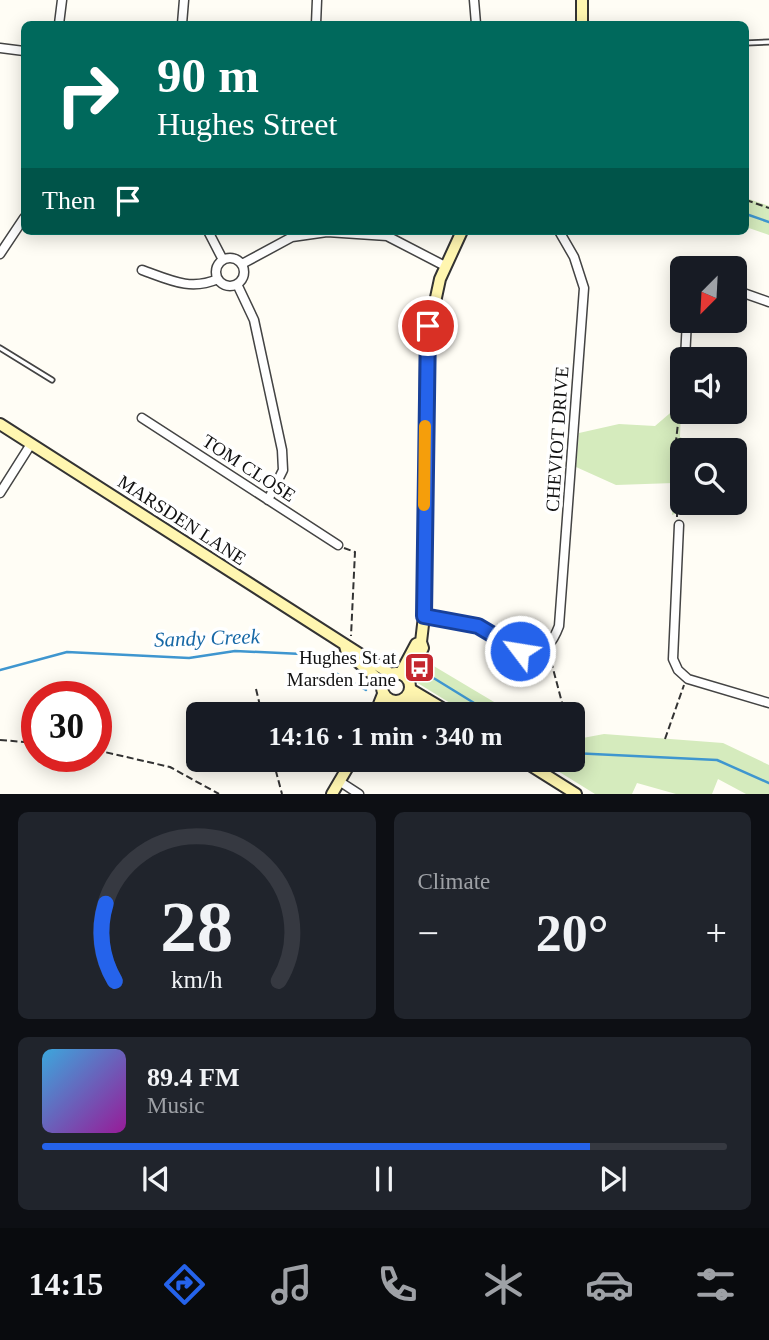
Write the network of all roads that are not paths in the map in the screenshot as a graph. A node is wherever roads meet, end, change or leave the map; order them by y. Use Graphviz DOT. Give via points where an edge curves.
graph roads {
  1 [pos="62,0"];
  2 [pos="184,0"];
  3 [pos="317,0"];
  4 [pos="474,0"];
  5 [pos="582,0"];
  6 [pos="59,21"];
  7 [pos="182,21"];
  8 [pos="316,21"];
  9 [pos="476,21"];
  10 [pos="582,21"];
  11 [pos="769,42"];
  12 [pos="749,43"];
  13 [pos="0,48"];
  14 [pos="21,51"];
  15 [pos="21,222"];
  16 [pos="210,235"];
  17 [pos="306,235"];
  18 [pos="372,235"];
  19 [pos="460,235"];
  20 [pos="560,235"];
  21 [pos="0,254"];
  22 [pos="223,260"];
  23 [pos="242,264"];
  24 [pos="445,266"];
  25 [pos="142,270"];
  26 [pos="218,279"];
  27 [pos="237,284"];
  28 [pos="747,294"];
  29 [pos="769,302"];
  30 [pos="0,348"];
  31 [pos="52,380"];
  32 [pos="142,418"];
  33 [pos="0,424"];
  34 [pos="31,444"];
  35 [pos="0,493"];
  36 [pos="268,499"];
  37 [pos="679,525"];
  38 [pos="338,545"];
  39 [pos="424,616"];
  40 [pos="345,646"];
  41 [pos="545,650"];
  42 [pos="551,661"];
  43 [pos="402,686"];
  44 [pos="383,688"];
  45 [pos="379,702"];
  46 [pos="392,702"];
  47 [pos="424,702"];
  48 [pos="431,702"];
  49 [pos="769,703"];
  50 [pos="345,772"];
  51 [pos="541,772"];
  52 [pos="339,781"];
  53 [pos="332,794"];
  54 [pos="359,794"];
  55 [pos="576,794"];
  1 -- 6 [label="street"];
  2 -- 7 [label="street"];
  3 -- 8 [label="street"];
  4 -- 9 [label="street"];
  5 -- 10 [label="main road"];
  11 -- 12 [label="lane"];
  13 -- 14 [label="street"];
  15 -- 21 [label="street"];
  16 -- 22 [label="street"];
  17 -- 23 [label="street" via="292,237"];
  18 -- 24 [label="street" via="387,236"];
  19 -- 24 [label="main road"];
  20 -- 41 [label="street, CHEVIOT DRIVE" via="584,288 559,626"];
  22 -- 23 [label="street"];
  22 -- 26 [label="street" via="217,267"];
  23 -- 27 [label="street" via="244,275"];
  24 -- 39 [label="main road" via="426,344"];
  25 -- 26 [label="street" via="188,286"];
  26 -- 27 [label="street" via="228,286"];
  27 -- 36 [label="street" via="254,320 282,450 283,470"];
  28 -- 29 [label="street"];
  30 -- 31 [label="lane"];
  32 -- 36 [label="street, TOM CLOSE"];
  33 -- 34 [label="main road, MARSDEN LANE"];
  34 -- 35 [label="street"];
  34 -- 40 [label="main road, MARSDEN LANE"];
  36 -- 38 [label="street, TOM CLOSE"];
  37 -- 49 [label="street" via="673,659 678,670 688,679"];
  39 -- 41 [label="street" via="478,626 520,651"];
  39 -- 43 [label="main road" via="423,648"];
  40 -- 43 [label="main road, MARSDEN LANE"];
  40 -- 44 [label="main road, MARSDEN LANE"];
  41 -- 42 [label="street"];
  43 -- 44 [label="main road, MARSDEN LANE"];
  43 -- 44 [label="main road"];
  43 -- 46 [label="main road"];
  43 -- 47 [label="main road, MARSDEN LANE"];
  43 -- 48 [label="main road, MARSDEN LANE"];
  44 -- 45 [label="main road"];
  50 -- 52 [label="main road"];
  51 -- 55 [label="main road"];
  52 -- 53 [label="main road"];
  52 -- 54 [label="street"];
}
